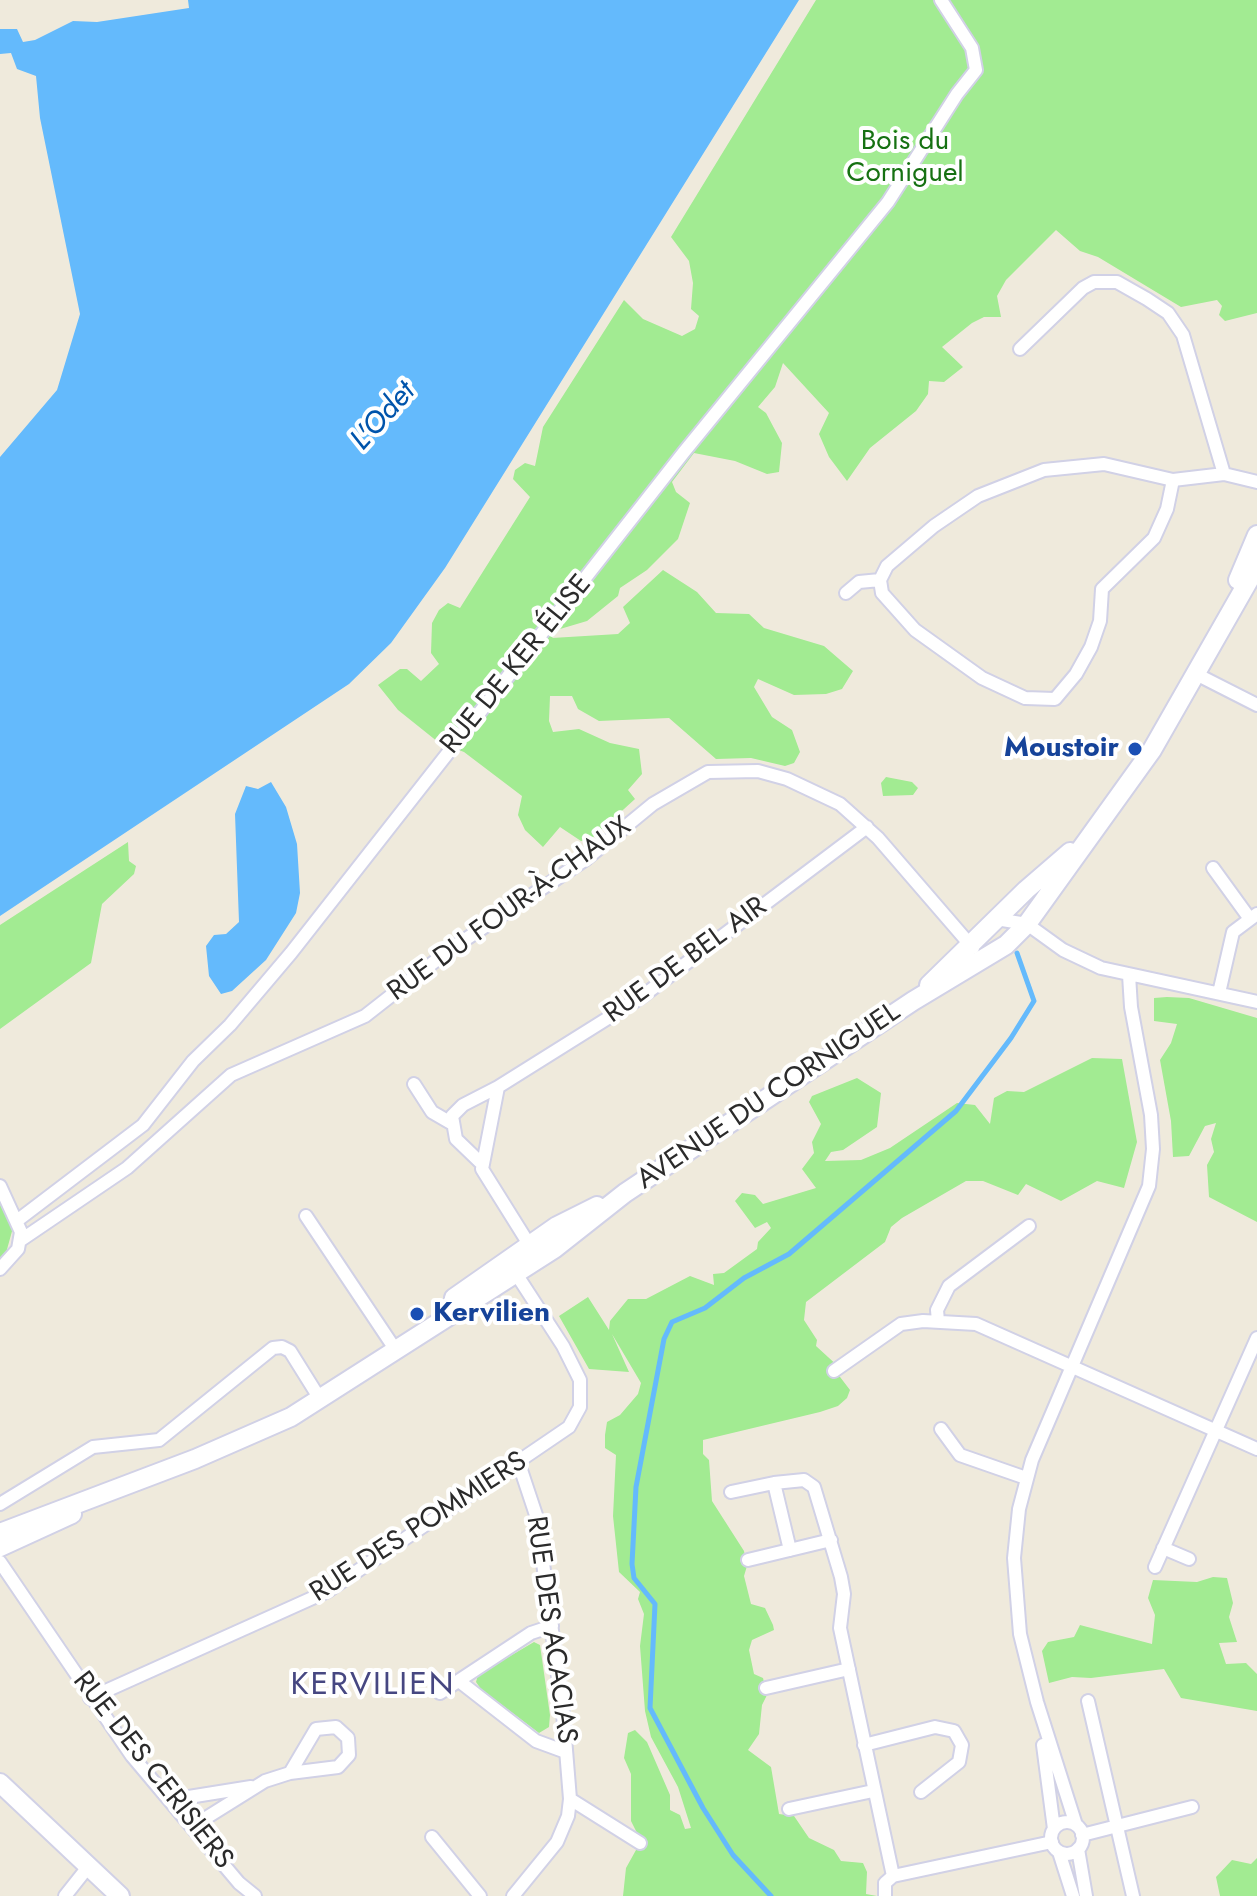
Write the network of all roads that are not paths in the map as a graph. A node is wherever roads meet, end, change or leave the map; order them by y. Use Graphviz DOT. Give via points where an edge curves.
graph roads {
  1 [pos="941,0"];
  2 [pos="1020,349"];
  3 [pos="1224,474"];
  4 [pos="1173,480"];
  5 [pos="1243,480"];
  6 [pos="1257,482"];
  7 [pos="1257,493"];
  8 [pos="1257,535"];
  9 [pos="1257,566"];
  10 [pos="880,580"];
  11 [pos="846,593"];
  12 [pos="1222,624"];
  13 [pos="1196,674"];
  14 [pos="1257,705"];
  15 [pos="867,827"];
  16 [pos="1084,840"];
  17 [pos="1213,868"];
  18 [pos="1026,890"];
  19 [pos="1254,916"];
  20 [pos="996,919"];
  21 [pos="1027,924"];
  22 [pos="971,945"];
  23 [pos="983,960"];
  24 [pos="1129,975"];
  25 [pos="1219,993"];
  26 [pos="913,1001"];
  27 [pos="1257,1002"];
  28 [pos="414,1084"];
  29 [pos="498,1087"];
  30 [pos="451,1123"];
  31 [pos="482,1164"];
  32 [pos="0,1186"];
  33 [pos="306,1216"];
  34 [pos="18,1220"];
  35 [pos="1029,1226"];
  36 [pos="21,1240"];
  37 [pos="534,1252"];
  38 [pos="512,1267"];
  39 [pos="0,1269"];
  40 [pos="938,1321"];
  41 [pos="1257,1338"];
  42 [pos="392,1345"];
  43 [pos="1070,1365"];
  44 [pos="834,1371"];
  45 [pos="317,1394"];
  46 [pos="941,1429"];
  47 [pos="1214,1430"];
  48 [pos="1257,1449"];
  49 [pos="519,1464"];
  50 [pos="1026,1478"];
  51 [pos="774,1483"];
  52 [pos="731,1492"];
  53 [pos="95,1499"];
  54 [pos="0,1504"];
  55 [pos="0,1533"];
  56 [pos="831,1540"];
  57 [pos="0,1547"];
  58 [pos="1163,1548"];
  59 [pos="790,1550"];
  60 [pos="1189,1559"];
  61 [pos="748,1560"];
  62 [pos="0,1562"];
  63 [pos="1155,1567"];
  64 [pos="552,1626"];
  65 [pos="849,1669"];
  66 [pos="459,1681"];
  67 [pos="766,1688"];
  68 [pos="440,1693"];
  69 [pos="90,1698"];
  70 [pos="1088,1701"];
  71 [pos="1037,1702"];
  72 [pos="864,1745"];
  73 [pos="566,1752"];
  74 [pos="290,1773"];
  75 [pos="0,1783"];
  76 [pos="254,1786"];
  77 [pos="873,1791"];
  78 [pos="921,1792"];
  79 [pos="570,1799"];
  80 [pos="170,1800"];
  81 [pos="1192,1807"];
  82 [pos="789,1809"];
  83 [pos="1116,1824"];
  84 [pos="193,1826"];
  85 [pos="1079,1830"];
  86 [pos="432,1837"];
  87 [pos="1055,1841"];
  88 [pos="640,1843"];
  89 [pos="1078,1849"];
  90 [pos="88,1867"];
  91 [pos="893,1876"];
  92 [pos="238,1889"];
  93 [pos="65,1896"];
  94 [pos="120,1896"];
  95 [pos="255,1896"];
  96 [pos="480,1896"];
  97 [pos="513,1896"];
  98 [pos="885,1896"];
  99 [pos="1073,1896"];
  100 [pos="1086,1896"];
  101 [pos="1133,1896"];
  1 -- 34 [label="street, RUE DE KER ÉLISE" via="972,48 976,70 888,202 684,452 291,953 185,1070 151,1118"];
  2 -- 3 [label="street" via="1094,282 1117,282 1147,299 1168,313 1183,335"];
  3 -- 4 [label="street"];
  3 -- 5 [label="street"];
  4 -- 10 [label="street" via="1104,464 1066,465 1025,476 953,512 904,550"];
  4 -- 10 [label="street" via="1154,538 1102,589 1091,647 1055,699 1011,693 944,652 887,602"];
  5 -- 6 [label="street"];
  5 -- 7 [label="street"];
  8 -- 12 [label="street, AVENUE DU CORNIGUEL"];
  9 -- 12 [label="street, AVENUE DU CORNIGUEL"];
  10 -- 11 [label="street" via="859,582"];
  12 -- 13 [label="street, AVENUE DU CORNIGUEL"];
  13 -- 14 [label="street"];
  13 -- 16 [label="street, AVENUE DU CORNIGUEL" via="1135,775"];
  15 -- 22 [label="street, RUE DU FOUR-À-CHAUX"];
  15 -- 29 [label="street, RUE DE BEL AIR" via="640,998"];
  15 -- 36 [label="street, RUE DU FOUR-À-CHAUX" via="834,801 758,771 714,770 690,781 565,875 448,951 365,1016 231,1075 127,1168"];
  16 -- 18 [label="street, AVENUE DU CORNIGUEL"];
  16 -- 21 [label="street, AVENUE DU CORNIGUEL"];
  17 -- 19 [label="street"];
  18 -- 20 [label="street, AVENUE DU CORNIGUEL"];
  18 -- 21 [label="street"];
  19 -- 25 [label="street" via="1229,939"];
  20 -- 21 [label="street"];
  20 -- 22 [label="street, AVENUE DU CORNIGUEL"];
  21 -- 23 [label="street, AVENUE DU CORNIGUEL"];
  21 -- 24 [label="street" via="1085,961"];
  22 -- 23 [label="street, RUE DU FOUR-À-CHAUX"];
  22 -- 26 [label="street, AVENUE DU CORNIGUEL"];
  23 -- 26 [label="street, AVENUE DU CORNIGUEL"];
  24 -- 25 [label="street"];
  24 -- 43 [label="street" via="1151,1115 1151,1176 1135,1225"];
  25 -- 27 [label="street"];
  26 -- 37 [label="street, AVENUE DU CORNIGUEL" via="625,1193 562,1223"];
  28 -- 30 [label="street" via="432,1112"];
  29 -- 30 [label="street, RUE DE BEL AIR" via="463,1105"];
  29 -- 31 [label="street"];
  30 -- 31 [label="street" via="461,1145"];
  31 -- 37 [label="street"];
  32 -- 34 [label="street"];
  33 -- 42 [label="street"];
  34 -- 36 [label="street"];
  35 -- 40 [label="street" via="949,1286 937,1310"];
  36 -- 39 [label="street, RUE DU FOUR-À-CHAUX"];
  37 -- 38 [label="street, AVENUE DU CORNIGUEL"];
  38 -- 42 [label="street, AVENUE DU CORNIGUEL"];
  38 -- 49 [label="street, RUE DES POMMIERS" via="563,1346 581,1391 578,1414 569,1427"];
  40 -- 43 [label="street" via="976,1324"];
  40 -- 44 [label="street" via="891,1328"];
  41 -- 47 [label="street"];
  42 -- 45 [label="street, AVENUE DU CORNIGUEL"];
  43 -- 47 [label="street"];
  43 -- 50 [label="street"];
  45 -- 53 [label="street, AVENUE DU CORNIGUEL" via="250,1435"];
  45 -- 54 [label="street" via="290,1351 273,1348 159,1440 93,1447"];
  46 -- 50 [label="street" via="960,1455"];
  47 -- 48 [label="street"];
  47 -- 58 [label="street"];
  49 -- 64 [label="street, RUE DES ACACIAS" via="537,1518"];
  49 -- 69 [label="street, RUE DES POMMIERS" via="328,1591"];
  50 -- 71 [label="street" via="1015,1541 1015,1596"];
  51 -- 52 [label="street"];
  51 -- 56 [label="street" via="809,1482"];
  51 -- 59 [label="street"];
  53 -- 55 [label="street, AVENUE DU CORNIGUEL"];
  53 -- 57 [label="street, AVENUE DU CORNIGUEL" via="45,1529"];
  56 -- 59 [label="street"];
  56 -- 65 [label="street" via="843,1585 840,1628"];
  58 -- 60 [label="street"];
  58 -- 63 [label="street"];
  59 -- 61 [label="street"];
  62 -- 69 [label="street, RUE DES CERISIERS"];
  64 -- 66 [label="street" via="531,1633"];
  64 -- 73 [label="street, RUE DES ACACIAS"];
  65 -- 67 [label="street"];
  65 -- 72 [label="street"];
  66 -- 68 [label="street"];
  66 -- 73 [label="street" via="536,1741"];
  69 -- 80 [label="street, RUE DES CERISIERS"];
  70 -- 83 [label="street"];
  71 -- 85 [label="street"];
  71 -- 87 [label="street"];
  72 -- 77 [label="street"];
  72 -- 78 [label="street" via="935,1727 957,1734 962,1745 959,1762"];
  73 -- 79 [label="street, RUE DES ACACIAS"];
  74 -- 74 [label="street" via="338,1767 349,1755 348,1738 336,1727 316,1729"];
  74 -- 76 [label="street"];
  75 -- 90 [label="street"];
  76 -- 80 [label="street"];
  76 -- 84 [label="street"];
  77 -- 82 [label="street"];
  77 -- 91 [label="street"];
  79 -- 88 [label="street"];
  79 -- 97 [label="street, RUE DES ACACIAS" via="557,1842"];
  80 -- 84 [label="street, RUE DES CERISIERS"];
  81 -- 83 [label="street"];
  83 -- 85 [label="street"];
  83 -- 101 [label="street"];
  84 -- 92 [label="street, RUE DES CERISIERS"];
  85 -- 87 [label="street" via="1064,1822"];
  85 -- 89 [label="street"];
  86 -- 96 [label="street"];
  87 -- 89 [label="street" via="1069,1853"];
  87 -- 91 [label="street"];
  87 -- 99 [label="street"];
  89 -- 100 [label="street"];
  90 -- 93 [label="street"];
  90 -- 94 [label="street"];
  91 -- 98 [label="street" via="885,1883"];
  92 -- 95 [label="street, RUE DES CERISIERS"];
}
